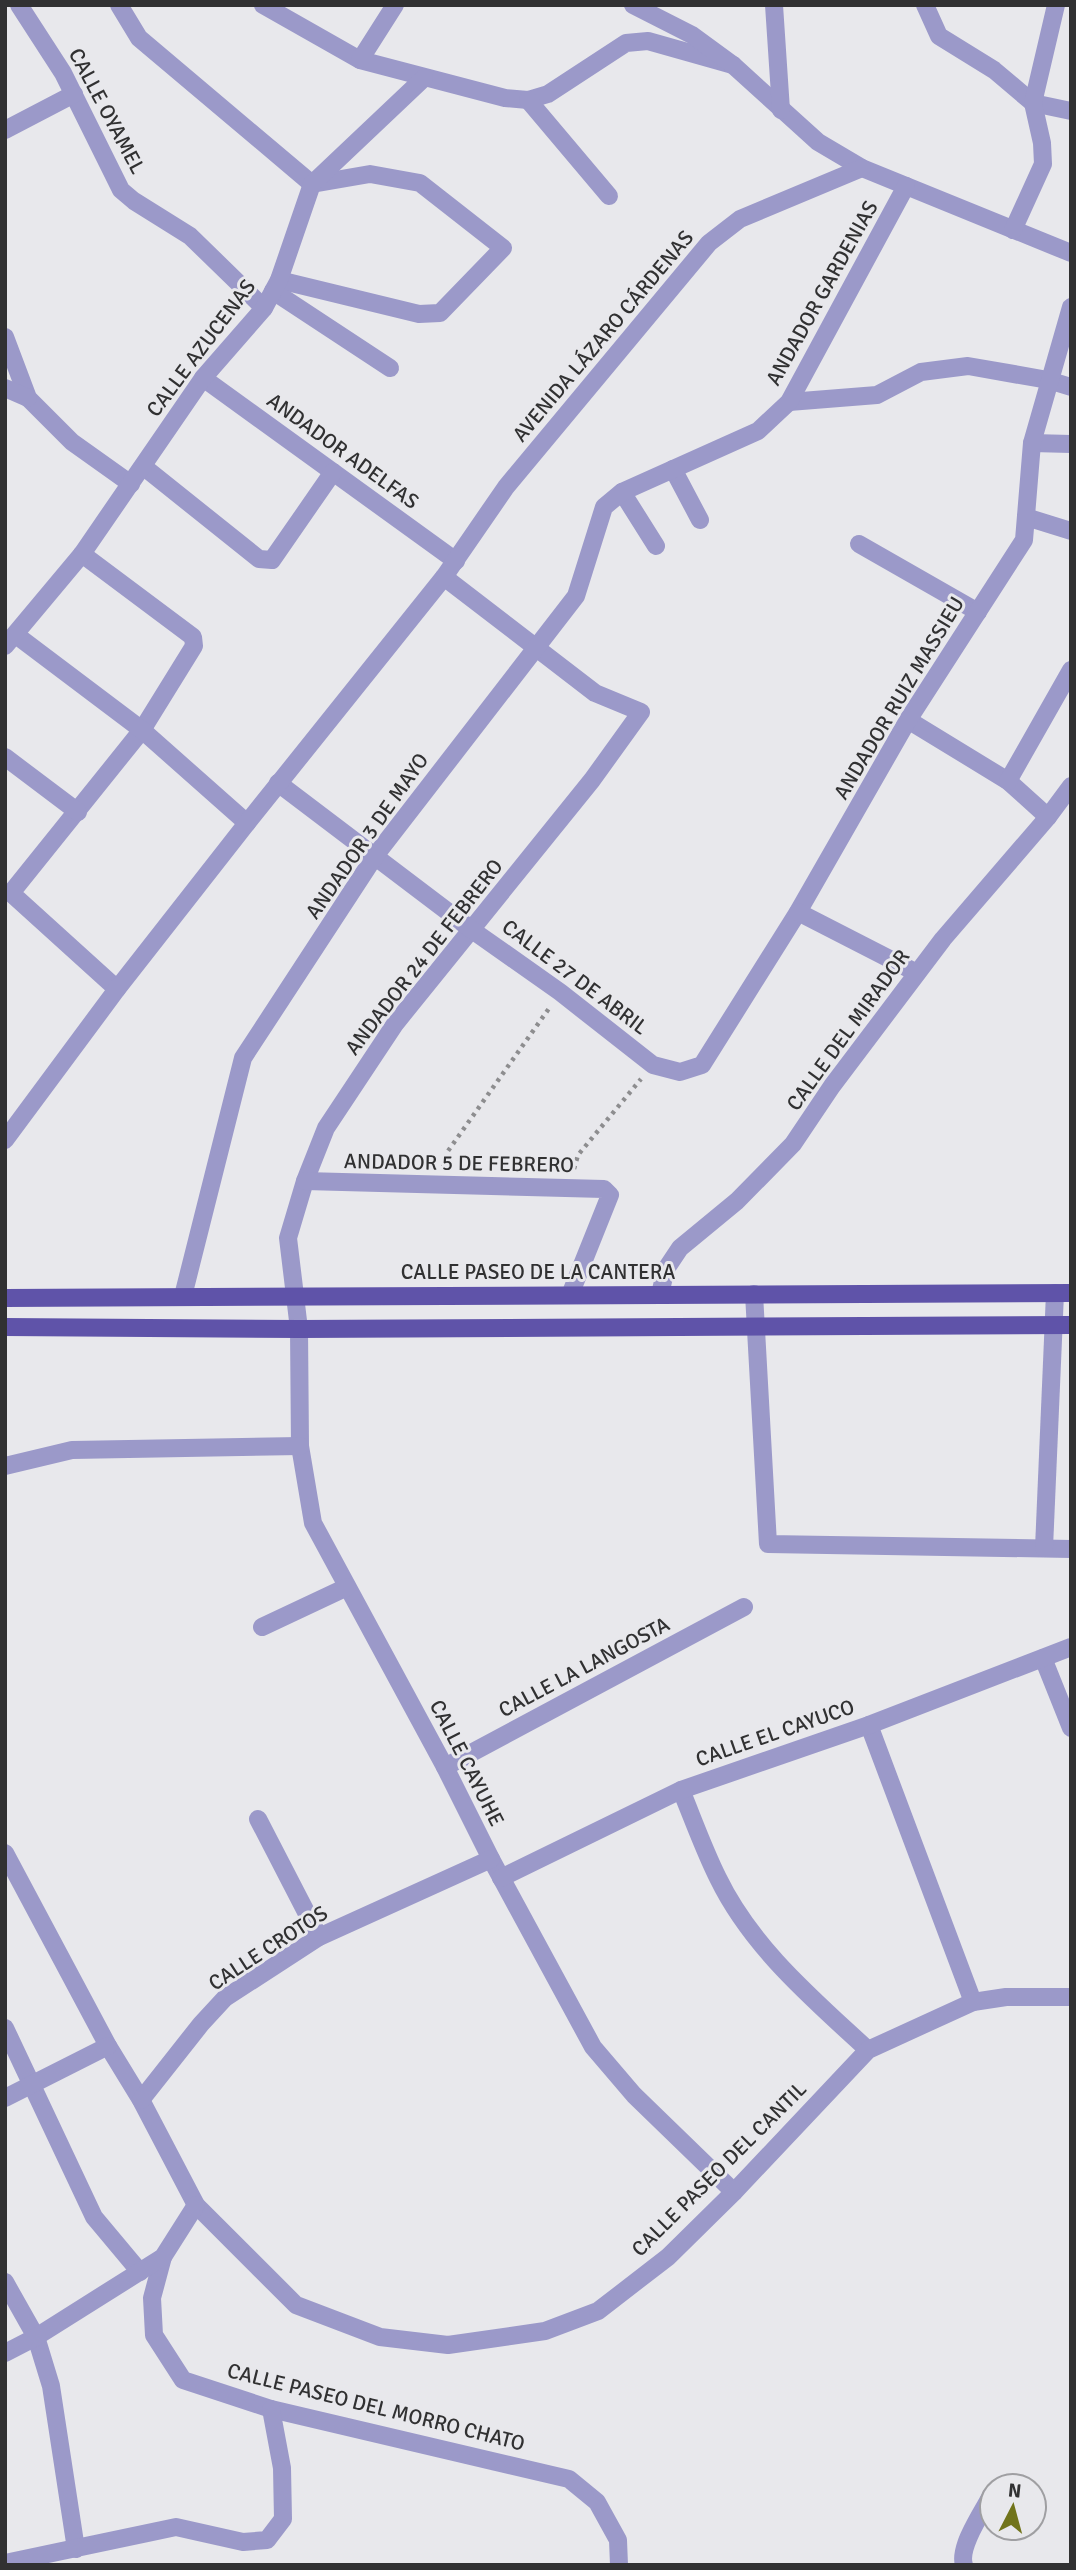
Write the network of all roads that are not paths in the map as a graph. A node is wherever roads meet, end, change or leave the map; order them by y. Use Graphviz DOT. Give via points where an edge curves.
graph roads {
  1 [pos="19,5"];
  2 [pos="119,5"];
  3 [pos="263,5"];
  4 [pos="395,5"];
  5 [pos="634,5"];
  6 [pos="774,5"];
  7 [pos="925,5"];
  8 [pos="1056,5"];
  9 [pos="360,60"];
  10 [pos="733,65"];
  11 [pos="424,78"];
  12 [pos="74,94"];
  13 [pos="528,100"];
  14 [pos="1033,103"];
  15 [pos="781,110"];
  16 [pos="1071,111"];
  17 [pos="5,130"];
  18 [pos="862,168"];
  19 [pos="312,184"];
  20 [pos="906,186"];
  21 [pos="609,196"];
  22 [pos="1013,230"];
  23 [pos="1071,253"];
  24 [pos="276,285"];
  25 [pos="1071,307"];
  26 [pos="264,308"];
  27 [pos="5,337"];
  28 [pos="390,368"];
  29 [pos="203,378"];
  30 [pos="1048,380"];
  31 [pos="1071,387"];
  32 [pos="5,388"];
  33 [pos="28,398"];
  34 [pos="789,402"];
  35 [pos="1032,443"];
  36 [pos="1071,444"];
  37 [pos="144,467"];
  38 [pos="673,469"];
  39 [pos="333,472"];
  40 [pos="131,484"];
  41 [pos="622,492"];
  42 [pos="1026,517"];
  43 [pos="700,520"];
  44 [pos="1071,531"];
  45 [pos="859,544"];
  46 [pos="656,546"];
  47 [pos="82,554"];
  48 [pos="456,561"];
  49 [pos="444,577"];
  50 [pos="978,612"];
  51 [pos="11,640"];
  52 [pos="535,646"];
  53 [pos="1071,670"];
  54 [pos="908,720"];
  55 [pos="142,730"];
  56 [pos="5,758"];
  57 [pos="1008,781"];
  58 [pos="278,783"];
  59 [pos="1071,786"];
  60 [pos="78,812"];
  61 [pos="1048,817"];
  62 [pos="247,823"];
  63 [pos="375,856"];
  64 [pos="798,912"];
  65 [pos="472,930"];
  66 [pos="918,973"];
  67 [pos="117,989"];
  68 [pos="680,1072"];
  69 [pos="5,1140"];
  70 [pos="305,1181"];
  71 [pos="1063,1293"];
  72 [pos="570,1294"];
  73 [pos="660,1294"];
  74 [pos="754,1294"];
  75 [pos="296,1295"];
  76 [pos="183,1296"];
  77 [pos="5,1298"];
  78 [pos="1063,1325"];
  79 [pos="5,1327"];
  80 [pos="755,1327"];
  81 [pos="299,1329"];
  82 [pos="300,1446"];
  83 [pos="5,1466"];
  84 [pos="1044,1548"];
  85 [pos="1071,1549"];
  86 [pos="347,1587"];
  87 [pos="744,1607"];
  88 [pos="262,1627"];
  89 [pos="1071,1647"];
  90 [pos="1043,1658"];
  91 [pos="869,1725"];
  92 [pos="1071,1728"];
  93 [pos="445,1767"];
  94 [pos="681,1790"];
  95 [pos="258,1819"];
  96 [pos="5,1853"];
  97 [pos="491,1859"];
  98 [pos="501,1878"];
  99 [pos="319,1937"];
  100 [pos="1071,1997"];
  101 [pos="973,2002"];
  102 [pos="5,2028"];
  103 [pos="108,2046"];
  104 [pos="869,2050"];
  105 [pos="31,2085"];
  106 [pos="5,2098"];
  107 [pos="141,2100"];
  108 [pos="734,2192"];
  109 [pos="196,2205"];
  110 [pos="163,2257"];
  111 [pos="140,2272"];
  112 [pos="5,2282"];
  113 [pos="36,2337"];
  114 [pos="5,2353"];
  115 [pos="271,2409"];
  116 [pos="978,2520"];
  117 [pos="76,2549"];
  118 [pos="5,2563"];
  119 [pos="619,2565"];
  120 [pos="964,2565"];
  1 -- 12 [label="street, CALLE OYAMEL"];
  2 -- 19 [label="street" via="139,38"];
  3 -- 9 [label="street"];
  4 -- 9 [label="street"];
  5 -- 10 [label="street" via="692,35"];
  6 -- 15 [label="street"];
  7 -- 14 [label="street" via="939,36 995,70"];
  8 -- 14 [label="street"];
  9 -- 11 [label="street"];
  10 -- 13 [label="street" via="649,41 626,43 548,94"];
  10 -- 15 [label="street"];
  11 -- 13 [label="street"];
  11 -- 19 [label="street, CALLE AZUCENAS"];
  12 -- 17 [label="street"];
  12 -- 26 [label="street, CALLE OYAMEL" via="121,190 190,236"];
  13 -- 21 [label="street"];
  14 -- 16 [label="street"];
  14 -- 22 [label="street" via="1043,164"];
  15 -- 18 [label="street" via="818,142"];
  18 -- 20 [label="street"];
  18 -- 48 [label="street, AVENIDA LÁZARO CÁRDENAS" via="740,219 709,243 506,487"];
  19 -- 24 [label="street, CALLE AZUCENAS"];
  19 -- 24 [label="street" via="370,174 420,183 503,248 440,313 419,314"];
  20 -- 22 [label="street"];
  20 -- 34 [label="street, ANDADOR GARDENIAS"];
  22 -- 23 [label="street"];
  24 -- 26 [label="street, CALLE AZUCENAS"];
  24 -- 28 [label="street"];
  25 -- 30 [label="street, ANDADOR RUIZ MASSIEU"];
  26 -- 29 [label="street, CALLE AZUCENAS"];
  27 -- 33 [label="street"];
  29 -- 37 [label="street, CALLE AZUCENAS"];
  29 -- 39 [label="street, ANDADOR ADELFAS"];
  30 -- 31 [label="street"];
  30 -- 34 [label="street" via="968,366 921,372 877,395"];
  30 -- 35 [label="street, ANDADOR RUIZ MASSIEU"];
  32 -- 33 [label="street"];
  33 -- 40 [label="street" via="72,442"];
  34 -- 38 [label="street, ANDADOR GARDENIAS" via="758,431"];
  35 -- 36 [label="street"];
  35 -- 42 [label="street, ANDADOR RUIZ MASSIEU"];
  37 -- 39 [label="street" via="259,559 272,560"];
  37 -- 40 [label="street, CALLE AZUCENAS"];
  38 -- 41 [label="street, ANDADOR GARDENIAS"];
  38 -- 43 [label="street"];
  39 -- 48 [label="street, ANDADOR ADELFAS"];
  40 -- 47 [label="street, CALLE AZUCENAS"];
  41 -- 46 [label="street"];
  41 -- 52 [label="street, ANDADOR 3 DE MAYO" via="604,507 576,596"];
  42 -- 44 [label="street"];
  42 -- 50 [label="street, ANDADOR RUIZ MASSIEU" via="1024,540"];
  45 -- 50 [label="street"];
  47 -- 51 [label="street, CALLE AZUCENAS"];
  47 -- 55 [label="street" via="193,636 194,646"];
  48 -- 49 [label="street, AVENIDA LÁZARO CÁRDENAS"];
  49 -- 52 [label="street"];
  49 -- 58 [label="street, AVENIDA LÁZARO CÁRDENAS"];
  50 -- 54 [label="street, ANDADOR RUIZ MASSIEU"];
  51 -- 55 [label="street"];
  52 -- 63 [label="street, ANDADOR 3 DE MAYO"];
  52 -- 65 [label="street, ANDADOR 24 DE FEBRERO" via="595,693 641,712"];
  53 -- 57 [label="street"];
  54 -- 57 [label="street"];
  54 -- 64 [label="street, ANDADOR RUIZ MASSIEU"];
  55 -- 60 [label="street"];
  55 -- 62 [label="street"];
  56 -- 60 [label="street"];
  57 -- 61 [label="street"];
  58 -- 62 [label="street, AVENIDA LÁZARO CÁRDENAS"];
  58 -- 63 [label="street, CALLE 27 DE ABRIL"];
  59 -- 61 [label="street, CALLE DEL MIRADOR"];
  60 -- 67 [label="street" via="11,893"];
  61 -- 66 [label="street, CALLE DEL MIRADOR"];
  62 -- 67 [label="street, AVENIDA LÁZARO CÁRDENAS"];
  63 -- 65 [label="street, CALLE 27 DE ABRIL"];
  63 -- 76 [label="street, ANDADOR 3 DE MAYO" via="243,1058"];
  64 -- 66 [label="street"];
  64 -- 68 [label="street, ANDADOR RUIZ MASSIEU" via="702,1065"];
  65 -- 68 [label="street, CALLE 27 DE ABRIL" via="561,992 653,1065"];
  65 -- 70 [label="street, ANDADOR 24 DE FEBRERO" via="387,1036 326,1128"];
  66 -- 73 [label="street, CALLE DEL MIRADOR" via="793,1144 737,1201 680,1248 666,1269"];
  67 -- 69 [label="street, AVENIDA LÁZARO CÁRDENAS"];
  70 -- 72 [label="street, ANDADOR 5 DE FEBRERO" via="604,1189 610,1195"];
  70 -- 75 [label="street, ANDADOR 24 DE FEBRERO" via="288,1238"];
  71 -- 74 [label="main road, CALLE PASEO DE LA CANTERA"];
  71 -- 78 [label="street"];
  72 -- 73 [label="main road, CALLE PASEO DE LA CANTERA"];
  72 -- 75 [label="main road, CALLE PASEO DE LA CANTERA"];
  73 -- 74 [label="main road, CALLE PASEO DE LA CANTERA"];
  74 -- 80 [label="street"];
  75 -- 76 [label="main road, CALLE PASEO DE LA CANTERA"];
  75 -- 81 [label="street, CALLE CAYUHE"];
  76 -- 77 [label="main road, CALLE PASEO DE LA CANTERA"];
  78 -- 80 [label="main road"];
  78 -- 84 [label="street"];
  79 -- 81 [label="main road"];
  80 -- 81 [label="main road"];
  80 -- 84 [label="street" via="768,1544"];
  81 -- 82 [label="street, CALLE CAYUHE"];
  82 -- 83 [label="street" via="72,1450"];
  82 -- 86 [label="street, CALLE CAYUHE" via="313,1523"];
  84 -- 85 [label="street"];
  86 -- 88 [label="street"];
  86 -- 93 [label="street, CALLE CAYUHE"];
  87 -- 93 [label="street, CALLE LA LANGOSTA"];
  89 -- 90 [label="street, CALLE EL CAYUCO"];
  90 -- 91 [label="street, CALLE EL CAYUCO"];
  90 -- 92 [label="street"];
  91 -- 94 [label="street, CALLE EL CAYUCO"];
  91 -- 101 [label="street"];
  93 -- 97 [label="street, CALLE CAYUHE"];
  94 -- 98 [label="street, CALLE EL CAYUCO"];
  94 -- 104 [label="street" via="719,1880 753,1934 791,1979"];
  95 -- 99 [label="street"];
  96 -- 103 [label="street, CALLE PASEO DEL CANTIL"];
  97 -- 98 [label="street, CALLE CAYUHE"];
  97 -- 99 [label="street, CALLE CROTOS"];
  98 -- 108 [label="street, CALLE CAYUHE" via="593,2047 634,2095"];
  99 -- 107 [label="street, CALLE CROTOS" via="225,1998"];
  100 -- 101 [label="street, CALLE PASEO DEL CANTIL"];
  101 -- 104 [label="street, CALLE PASEO DEL CANTIL"];
  102 -- 105 [label="street"];
  103 -- 105 [label="street"];
  103 -- 107 [label="street, CALLE PASEO DEL CANTIL"];
  104 -- 108 [label="street, CALLE PASEO DEL CANTIL"];
  105 -- 106 [label="street"];
  105 -- 111 [label="street" via="94,2217"];
  107 -- 109 [label="street, CALLE PASEO DEL CANTIL"];
  108 -- 109 [label="street, CALLE PASEO DEL CANTIL" via="668,2257 598,2311 545,2331 448,2345 380,2337 296,2305"];
  109 -- 110 [label="street"];
  110 -- 111 [label="street"];
  110 -- 115 [label="street, CALLE PASEO DEL MORRO CHATO" via="152,2298 154,2335 183,2380"];
  111 -- 113 [label="street"];
  112 -- 113 [label="street"];
  113 -- 114 [label="street"];
  113 -- 117 [label="street" via="51,2386"];
  115 -- 117 [label="street" via="282,2468 283,2519 267,2540 243,2542 176,2527"];
  115 -- 119 [label="street, CALLE PASEO DEL MORRO CHATO" via="569,2479 597,2502 618,2540"];
  116 -- 120 [label="street" via="961,2557"];
  117 -- 118 [label="street"];
}
